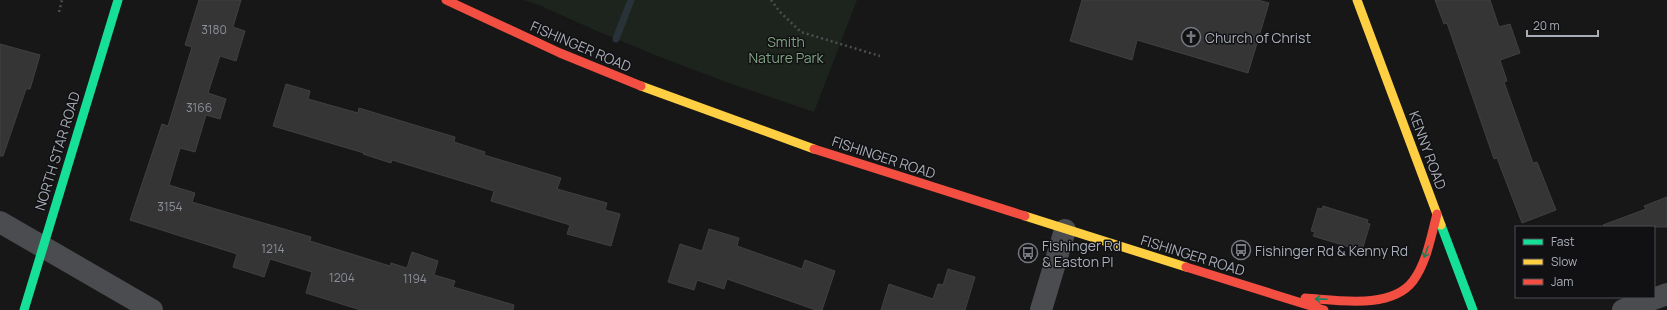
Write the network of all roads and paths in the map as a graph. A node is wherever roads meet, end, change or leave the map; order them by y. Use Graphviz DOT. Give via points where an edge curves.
graph roads {
  1 [pos="62,0"];
  2 [pos="118,0"];
  3 [pos="446,0"];
  4 [pos="772,0"];
  5 [pos="1357,0"];
  6 [pos="59,12"];
  7 [pos="880,56"];
  8 [pos="1437,214"];
  9 [pos="0,222"];
  10 [pos="1065,230"];
  11 [pos="43,247"];
  12 [pos="1667,294"];
  13 [pos="1282,297"];
  14 [pos="24,310"];
  15 [pos="152,310"];
  16 [pos="1041,310"];
  17 [pos="1324,310"];
  18 [pos="1473,310"];
  19 [pos="1623,310"];
  1 -- 6 [label="path"];
  2 -- 11 [label="main road, NORTH STAR ROAD"];
  3 -- 10 [label="main road, FISHINGER ROAD" via="560,53 673,99 803,146"];
  4 -- 7 [label="path" via="780,12 801,32"];
  5 -- 8 [label="main road, KENNY ROAD"];
  8 -- 13 [label="main road, one-way" via="1419,271 1412,283 1393,296 1374,301"];
  8 -- 18 [label="main road, KENNY ROAD"];
  9 -- 11 [label="street"];
  10 -- 13 [label="main road, FISHINGER ROAD"];
  10 -- 16 [label="street"];
  11 -- 14 [label="main road, NORTH STAR ROAD"];
  11 -- 15 [label="street"];
  12 -- 19 [label="street"];
  13 -- 17 [label="main road, FISHINGER ROAD"];
}
